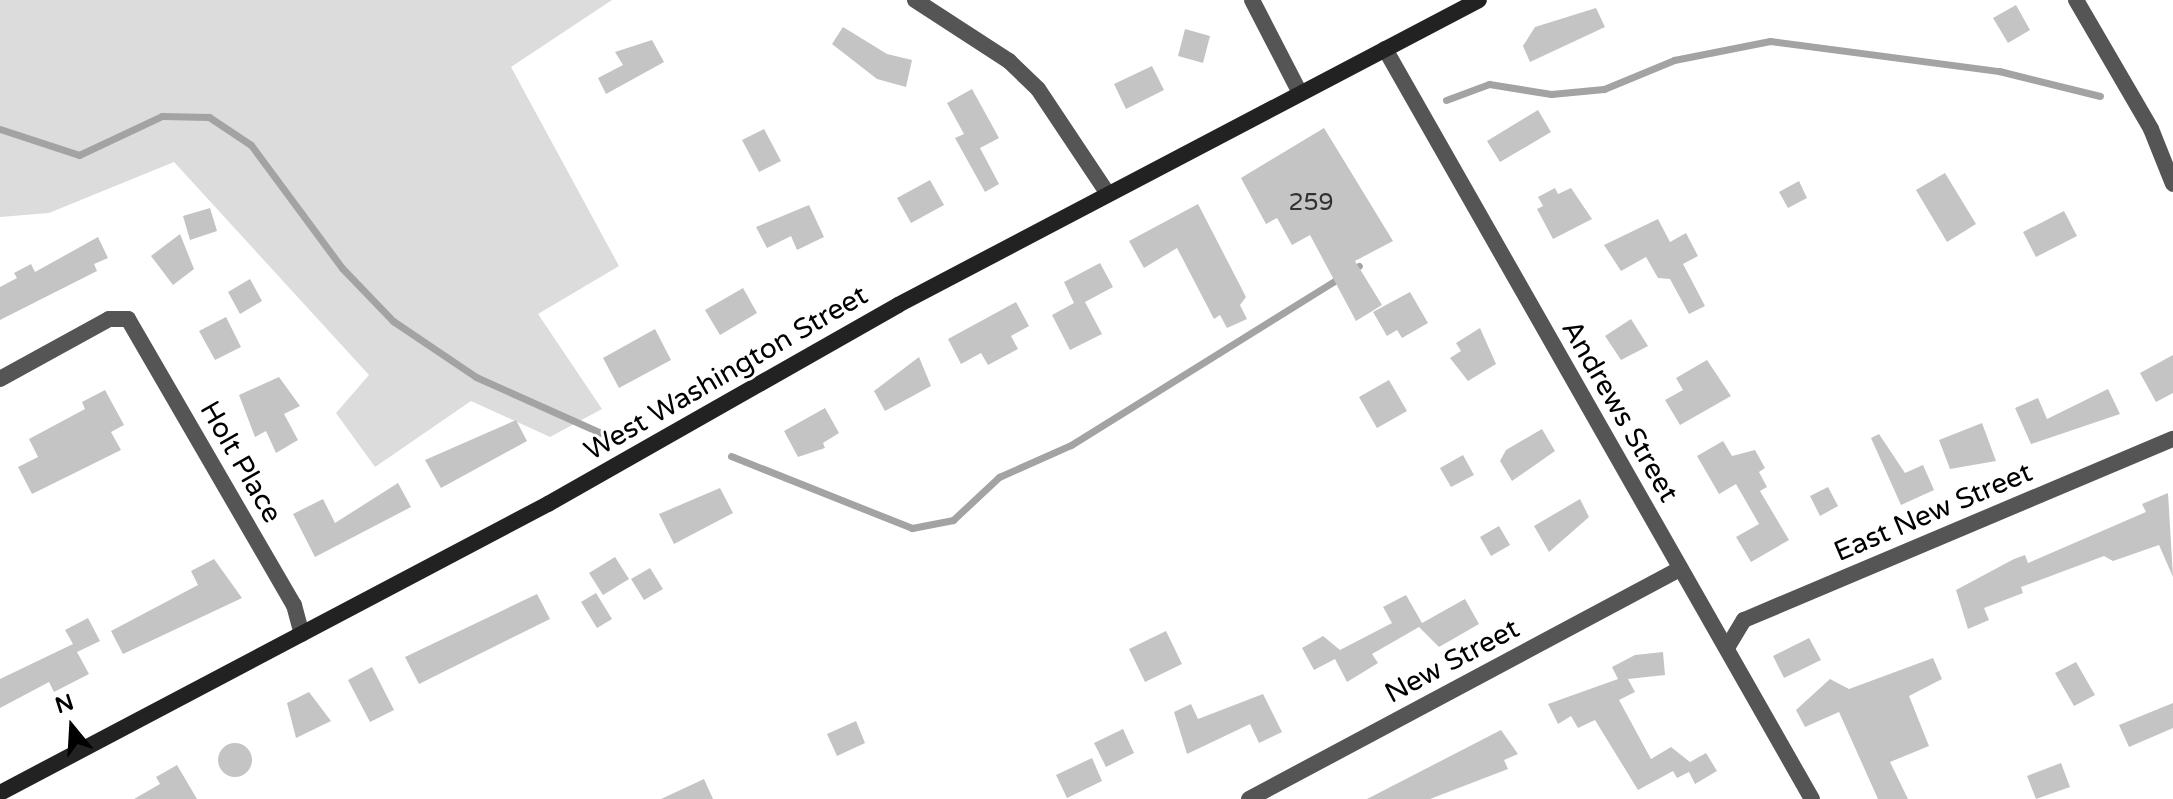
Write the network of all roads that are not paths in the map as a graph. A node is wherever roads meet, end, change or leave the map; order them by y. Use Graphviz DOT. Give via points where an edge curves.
graph roads {
  1 [pos="915,0"];
  2 [pos="1252,0"];
  3 [pos="1479,0"];
  4 [pos="2076,0"];
  5 [pos="1385,49"];
  6 [pos="1300,93"];
  7 [pos="2173,184"];
  8 [pos="1108,194"];
  9 [pos="0,379"];
  10 [pos="2173,439"];
  11 [pos="1680,569"];
  12 [pos="302,634"];
  13 [pos="1727,648"];
  14 [pos="0,793"];
  15 [pos="1249,799"];
  16 [pos="1812,799"];
  1 -- 8 [label="street" via="1009,61 1038,89"];
  2 -- 6 [label="street"];
  3 -- 5 [label="main road, West Washington Street"];
  4 -- 7 [label="street" via="2151,129"];
  5 -- 6 [label="main road, West Washington Street"];
  5 -- 11 [label="street, Andrews Street"];
  6 -- 8 [label="main road, West Washington Street"];
  8 -- 12 [label="main road, West Washington Street"];
  9 -- 12 [label="street, Holt Place" via="109,319 128,319 294,605"];
  10 -- 13 [label="street, East New Street" via="1744,620"];
  11 -- 13 [label="street, Andrews Street"];
  11 -- 15 [label="street, New Street"];
  12 -- 14 [label="main road, West Washington Street"];
  13 -- 16 [label="street, Andrews Street"];
}
